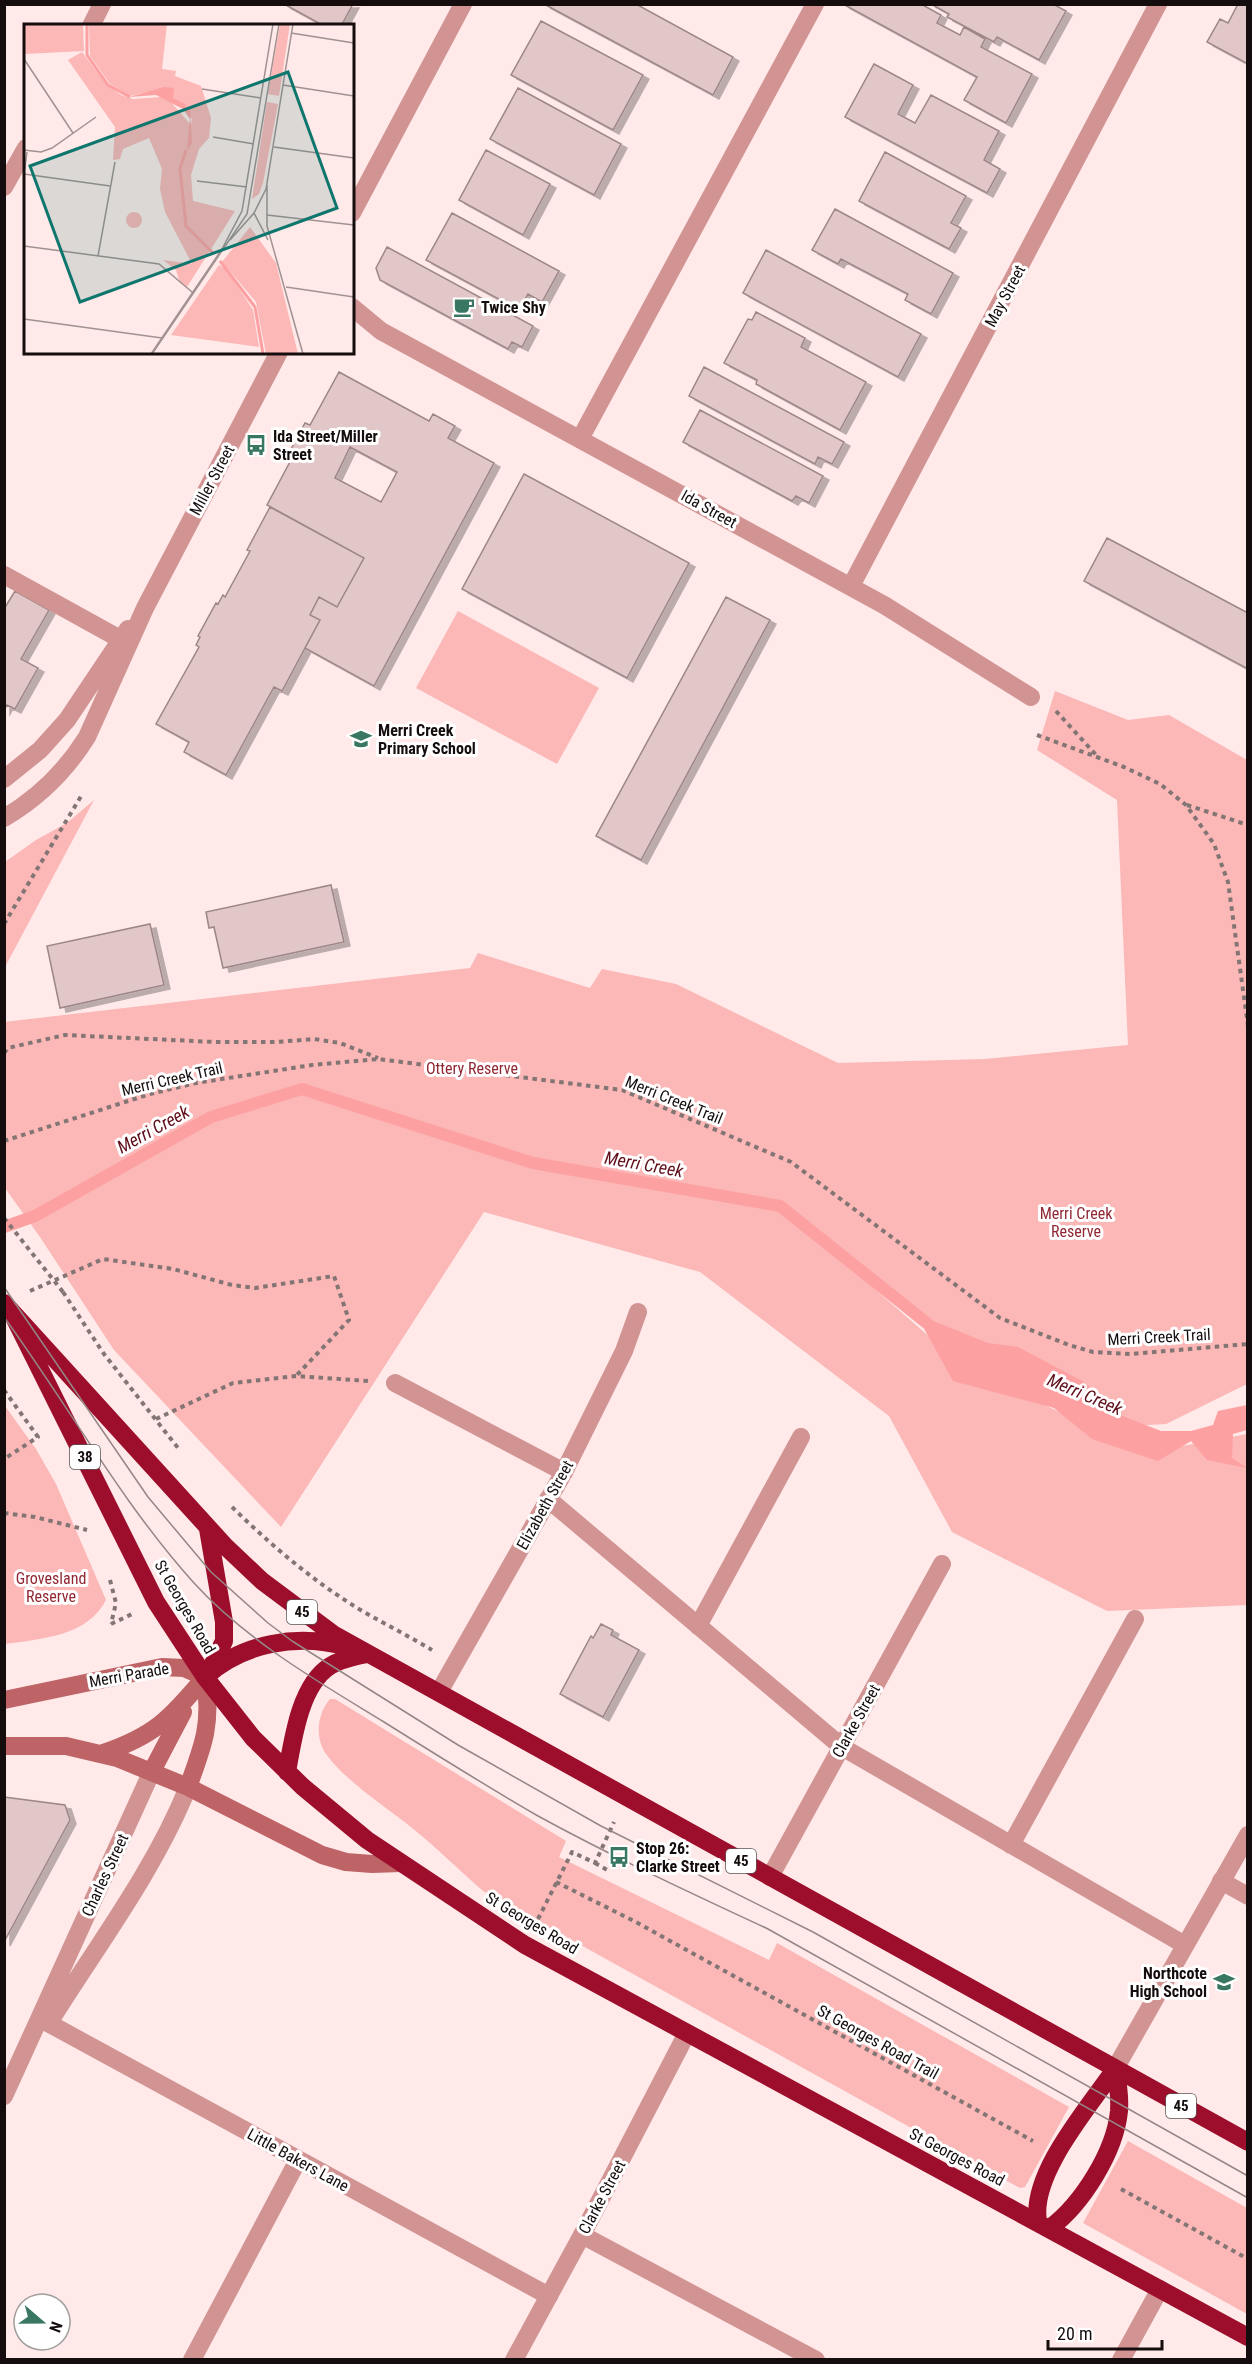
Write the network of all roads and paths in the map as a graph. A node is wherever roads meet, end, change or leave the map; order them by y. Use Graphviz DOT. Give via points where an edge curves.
graph roads {
  1 [pos="102,4"];
  2 [pos="463,4"];
  3 [pos="815,4"];
  4 [pos="1158,4"];
  5 [pos="92,24"];
  6 [pos="24,152"];
  7 [pos="4,188"];
  8 [pos="354,209"];
  9 [pos="354,309"];
  10 [pos="354,324"];
  11 [pos="381,331"];
  12 [pos="278,354"];
  13 [pos="580,439"];
  14 [pos="4,575"];
  15 [pos="851,586"];
  16 [pos="145,608"];
  17 [pos="120,639"];
  18 [pos="1031,697"];
  19 [pos="1037,735"];
  20 [pos="1098,757"];
  21 [pos="4,779"];
  22 [pos="88,786"];
  23 [pos="1186,805"];
  24 [pos="4,818"];
  25 [pos="1248,825"];
  26 [pos="4,924"];
  27 [pos="1248,1026"];
  28 [pos="6,1046"];
  29 [pos="4,1053"];
  30 [pos="378,1059"];
  31 [pos="4,1141"];
  32 [pos="4,1218"];
  33 [pos="26,1293"];
  34 [pos="8,1308"];
  35 [pos="638,1312"];
  36 [pos="1248,1344"];
  37 [pos="296,1376"];
  38 [pos="395,1383"];
  39 [pos="4,1390"];
  40 [pos="156,1419"];
  41 [pos="38,1437"];
  42 [pos="801,1437"];
  43 [pos="42,1444"];
  44 [pos="180,1450"];
  45 [pos="4,1459"];
  46 [pos="564,1472"];
  47 [pos="548,1499"];
  48 [pos="228,1503"];
  49 [pos="185,1504"];
  50 [pos="4,1513"];
  51 [pos="83,1521"];
  52 [pos="208,1529"];
  53 [pos="87,1530"];
  54 [pos="91,1539"];
  55 [pos="942,1564"];
  56 [pos="107,1574"];
  57 [pos="1135,1618"];
  58 [pos="111,1624"];
  59 [pos="698,1626"];
  60 [pos="366,1654"];
  61 [pos="456,1665"];
  62 [pos="205,1677"];
  63 [pos="439,1692"];
  64 [pos="4,1700"];
  65 [pos="4,1746"];
  66 [pos="842,1747"];
  67 [pos="103,1754"];
  68 [pos="152,1771"];
  69 [pos="287,1772"];
  70 [pos="189,1787"];
  71 [pos="1248,1834"];
  72 [pos="1011,1845"];
  73 [pos="401,1863"];
  74 [pos="595,1863"];
  75 [pos="609,1870"];
  76 [pos="770,1877"];
  77 [pos="1221,1881"];
  78 [pos="1248,1896"];
  79 [pos="525,1945"];
  80 [pos="1185,1946"];
  81 [pos="48,2023"];
  82 [pos="687,2033"];
  83 [pos="1115,2069"];
  84 [pos="9,2075"];
  85 [pos="4,2096"];
  86 [pos="1248,2142"];
  87 [pos="1057,2154"];
  88 [pos="298,2160"];
  89 [pos="1094,2175"];
  90 [pos="1044,2225"];
  91 [pos="582,2235"];
  92 [pos="1248,2259"];
  93 [pos="1160,2289"];
  94 [pos="549,2296"];
  95 [pos="1248,2337"];
  96 [pos="192,2360"];
  97 [pos="514,2360"];
  98 [pos="816,2360"];
  99 [pos="1121,2360"];
  1 -- 5 [label="street"];
  2 -- 8 [label="street"];
  3 -- 13 [label="street"];
  4 -- 15 [label="street, May Street"];
  6 -- 7 [label="street"];
  9 -- 11 [label="street, Ida Street"];
  10 -- 11 [label="street, Ida Street"];
  11 -- 13 [label="street, Ida Street"];
  12 -- 16 [label="street, Miller Street"];
  13 -- 15 [label="street, Ida Street"];
  14 -- 17 [label="street"];
  15 -- 18 [label="street, Ida Street"];
  16 -- 17 [label="street, Miller Street"];
  16 -- 24 [label="street, Miller Street" via="78,752 34,797"];
  17 -- 21 [label="street, Miller Street" via="67,720 40,750"];
  18 -- 20 [label="path" via="1056,711"];
  19 -- 20 [label="path"];
  20 -- 23 [label="path" via="1160,784"];
  22 -- 26 [label="path"];
  23 -- 25 [label="path"];
  23 -- 27 [label="path" via="1214,844 1228,882"];
  28 -- 29 [label="path"];
  28 -- 30 [label="path" via="65,1035 215,1042 314,1039 340,1043"];
  30 -- 31 [label="path, Merri Creek Trail" via="196,1083"];
  30 -- 36 [label="path, Merri Creek Trail" via="622,1090 791,1162 1000,1318 1069,1345 1093,1352 1131,1354"];
  32 -- 40 [label="path, bridge"];
  33 -- 37 [label="path" via="103,1259 255,1287 334,1276 349,1320"];
  34 -- 49 [label="highway, St Georges Road / 38"];
  34 -- 62 [label="highway, St Georges Road / 38" via="156,1602"];
  35 -- 46 [label="street, Elizabeth Street" via="624,1350"];
  37 -- 38 [label="path"];
  37 -- 40 [label="path" via="233,1383"];
  38 -- 46 [label="street"];
  39 -- 41 [label="path"];
  40 -- 44 [label="path"];
  41 -- 43 [label="path"];
  41 -- 45 [label="path"];
  42 -- 59 [label="street"];
  46 -- 47 [label="street, Elizabeth Street"];
  47 -- 59 [label="street"];
  47 -- 61 [label="street, Elizabeth Street"];
  48 -- 61 [label="path" via="269,1543 318,1581"];
  49 -- 52 [label="highway, St Georges Road / 45"];
  50 -- 53 [label="path"];
  51 -- 53 [label="path"];
  52 -- 60 [label="highway, St Georges Road / 45" via="269,1587 323,1628"];
  52 -- 62 [label="highway" via="224,1633 220,1651"];
  53 -- 54 [label="path"];
  55 -- 66 [label="street, Clarke Street"];
  56 -- 58 [label="path" via="116,1603"];
  57 -- 72 [label="street"];
  59 -- 66 [label="street"];
  60 -- 62 [label="highway" via="336,1644 292,1641 241,1652"];
  60 -- 63 [label="highway, St Georges Road / 45"];
  60 -- 69 [label="highway" via="331,1665 316,1680 300,1712"];
  61 -- 63 [label="street, Elizabeth Street"];
  62 -- 64 [label="main road, Merri Parade" via="184,1668 162,1667"];
  62 -- 67 [label="main road" via="158,1727"];
  62 -- 68 [label="main road, Charles Street"];
  62 -- 69 [label="highway, St Georges Road" via="253,1738"];
  62 -- 70 [label="main road" via="209,1713"];
  63 -- 76 [label="highway, St Georges Road / 45"];
  65 -- 67 [label="main road" via="66,1746"];
  66 -- 72 [label="street"];
  66 -- 76 [label="street, Clarke Street"];
  67 -- 68 [label="main road"];
  68 -- 70 [label="main road"];
  68 -- 84 [label="street, Charles Street"];
  69 -- 73 [label="highway, St Georges Road" via="367,1840"];
  70 -- 73 [label="main road" via="322,1855 346,1862"];
  70 -- 81 [label="street, Charles Street" via="152,1861"];
  71 -- 77 [label="street"];
  72 -- 80 [label="street"];
  73 -- 79 [label="highway, St Georges Road"];
  74 -- 75 [label="path"];
  76 -- 83 [label="highway, St Georges Road / 45"];
  77 -- 78 [label="street"];
  77 -- 80 [label="street"];
  79 -- 82 [label="highway, St Georges Road"];
  79 -- 87 [label="path, St Georges Road Trail" via="556,1882"];
  80 -- 83 [label="street"];
  81 -- 84 [label="street, Charles Street"];
  81 -- 88 [label="street, Little Bakers Lane"];
  82 -- 90 [label="highway, St Georges Road"];
  82 -- 91 [label="street, Clarke Street"];
  83 -- 86 [label="highway, St Georges Road / 45"];
  83 -- 87 [label="highway"];
  83 -- 89 [label="highway" via="1118,2118"];
  84 -- 85 [label="street, Charles Street"];
  87 -- 90 [label="highway" via="1038,2195 1036,2208"];
  88 -- 94 [label="street, Little Bakers Lane"];
  88 -- 96 [label="street"];
  89 -- 90 [label="highway" via="1069,2213"];
  89 -- 92 [label="path"];
  90 -- 93 [label="highway, St Georges Road"];
  91 -- 94 [label="street, Clarke Street"];
  91 -- 98 [label="street"];
  93 -- 95 [label="highway, St Georges Road"];
  93 -- 99 [label="street"];
  94 -- 97 [label="street, Clarke Street"];
}
